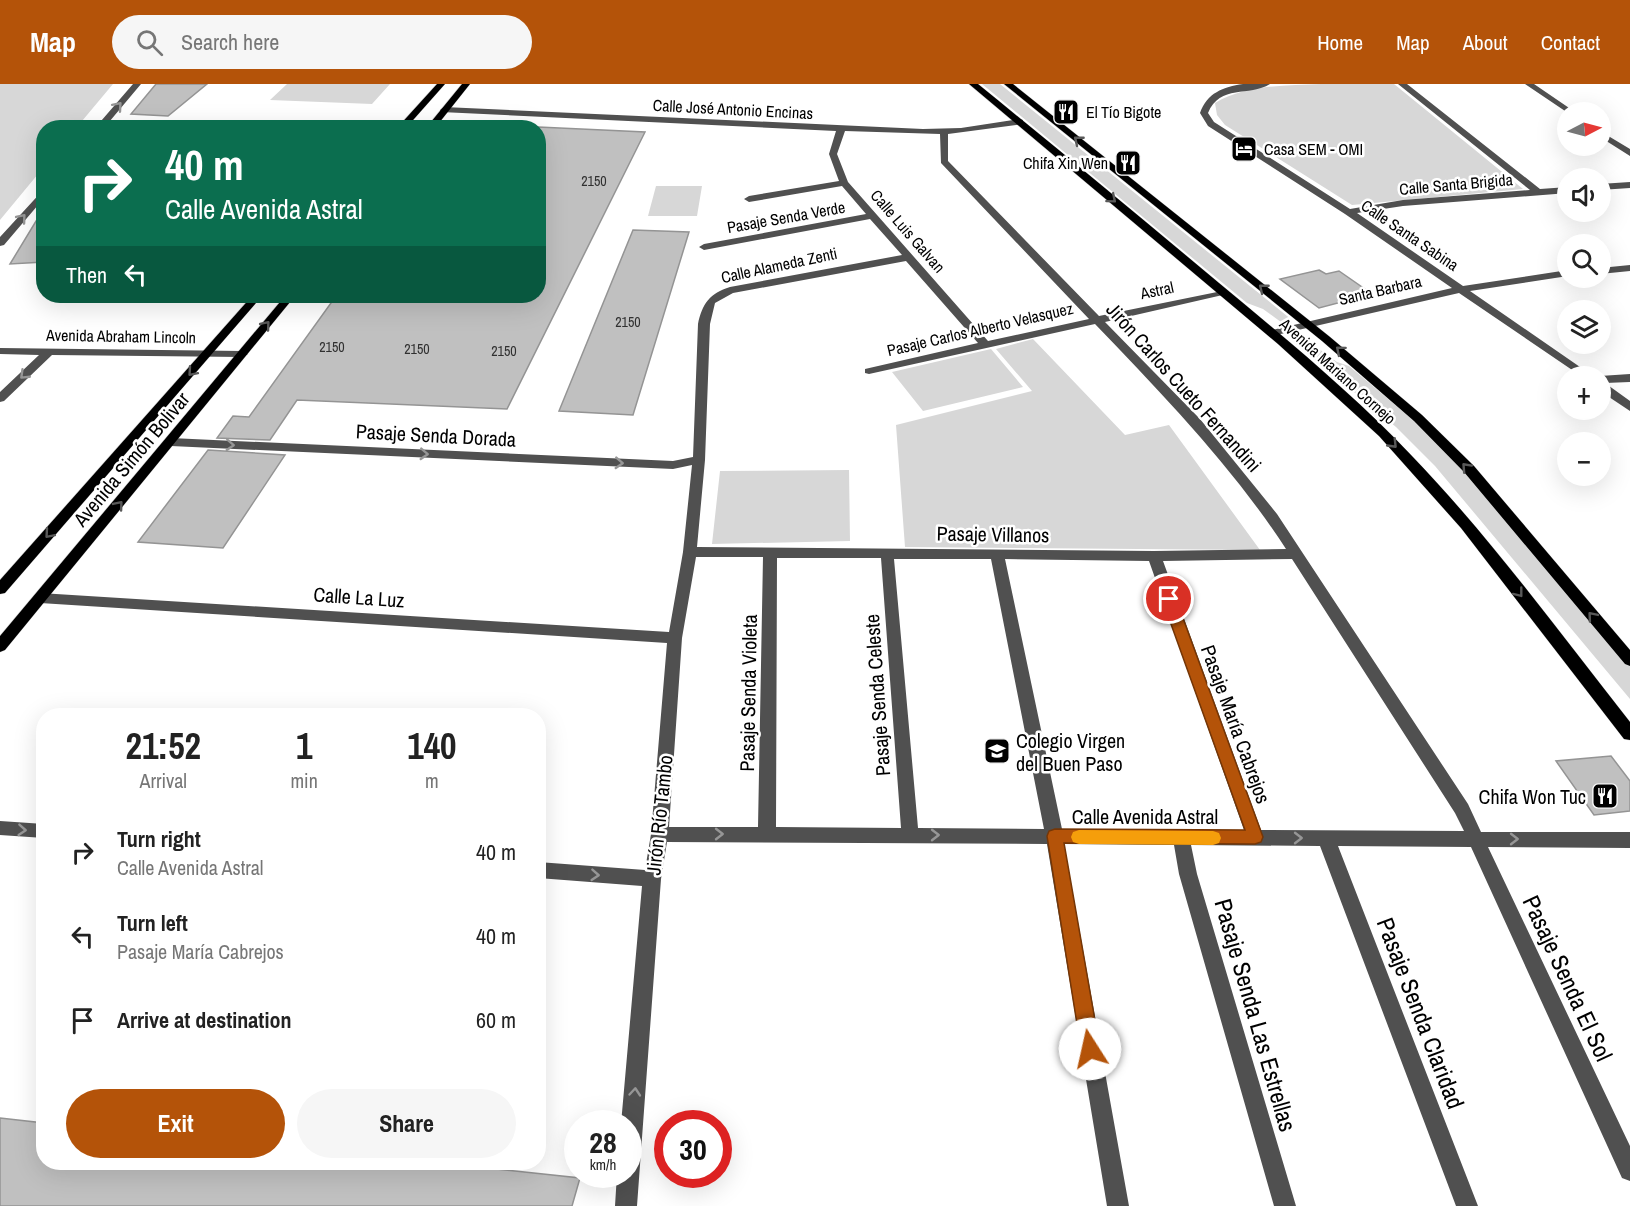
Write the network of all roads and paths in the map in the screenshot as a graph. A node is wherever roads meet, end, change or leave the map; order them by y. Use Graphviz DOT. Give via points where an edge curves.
graph roads {
  1 [pos="137,84"];
  2 [pos="439,84"];
  3 [pos="466,84"];
  4 [pos="973,84"];
  5 [pos="1266,84"];
  6 [pos="1402,84"];
  7 [pos="1529,84"];
  8 [pos="1013,86"];
  9 [pos="1557,103"];
  10 [pos="444,110"];
  11 [pos="106,120"];
  12 [pos="419,120"];
  13 [pos="427,120"];
  14 [pos="1020,122"];
  15 [pos="841,129"];
  16 [pos="944,133"];
  17 [pos="1611,140"];
  18 [pos="1630,153"];
  19 [pos="844,183"];
  20 [pos="1630,185"];
  21 [pos="1611,186"];
  22 [pos="1557,191"];
  23 [pos="1538,192"];
  24 [pos="749,199"];
  25 [pos="36,201"];
  26 [pos="1348,213"];
  27 [pos="873,216"];
  28 [pos="0,243"];
  29 [pos="704,247"];
  30 [pos="909,257"];
  31 [pos="1630,268"];
  32 [pos="1611,270"];
  33 [pos="1557,274"];
  34 [pos="1460,289"];
  35 [pos="1223,292"];
  36 [pos="251,303"];
  37 [pos="284,303"];
  38 [pos="1097,320"];
  39 [pos="1309,324"];
  40 [pos="1272,333"];
  41 [pos="985,345"];
  42 [pos="0,351"];
  43 [pos="49,352"];
  44 [pos="208,353"];
  45 [pos="242,354"];
  46 [pos="1573,366"];
  47 [pos="869,371"];
  48 [pos="1630,378"];
  49 [pos="1611,380"];
  50 [pos="1611,393"];
  51 [pos="0,398"];
  52 [pos="1630,407"];
  53 [pos="171,442"];
  54 [pos="699,460"];
  55 [pos="690,552"];
  56 [pos="770,552"];
  57 [pos="887,552"];
  58 [pos="997,554"];
  59 [pos="1296,554"];
  60 [pos="1154,556"];
  61 [pos="0,589"];
  62 [pos="40,598"];
  63 [pos="675,638"];
  64 [pos="0,646"];
  65 [pos="1630,660"];
  66 [pos="1630,734"];
  67 [pos="0,828"];
  68 [pos="36,830"];
  69 [pos="660,834"];
  70 [pos="767,834"];
  71 [pos="909,835"];
  72 [pos="1055,836"];
  73 [pos="1255,837"];
  74 [pos="1181,838"];
  75 [pos="1326,838"];
  76 [pos="1476,839"];
  77 [pos="1630,840"];
  78 [pos="546,871"];
  79 [pos="652,879"];
  80 [pos="633,1110"];
  81 [pos="1630,1170"];
  82 [pos="627,1188"];
  83 [pos="626,1206"];
  84 [pos="1118,1206"];
  85 [pos="1285,1206"];
  86 [pos="1467,1206"];
  11 -- 1 [label="street, one-way"];
  2 -- 12 [label="main road" via="426,99"];
  3 -- 10 [label="main road"];
  4 -- 14 [label="main road, Avenida Mariano Cornejo"];
  5 -- 26 [label="street, Calle Santa Sabina" via="1216,94 1206,103 1204,113 1211,124"];
  6 -- 23 [label="street"];
  7 -- 9 [label="street"];
  39 -- 8 [label="main road, Avenida Mariano Cornejo, one-way"];
  10 -- 13 [label="main road"];
  10 -- 15 [label="street, Calle José Antonio Encinas"];
  14 -- 16 [label="street, Calle José Antonio Encinas"];
  14 -- 35 [label="main road, Avenida Mariano Cornejo, one-way"];
  15 -- 16 [label="street, Calle José Antonio Encinas"];
  15 -- 19 [label="street, Calle Luis Galvan" via="833,154"];
  16 -- 38 [label="street, Jirón Carlos Cueto Fernandini" via="944,161"];
  17 -- 18 [label="street"];
  19 -- 24 [label="street"];
  19 -- 27 [label="street, Calle Luis Galvan"];
  20 -- 21 [label="street"];
  22 -- 23 [label="street, Calle Santa Brigida"];
  23 -- 26 [label="street, Calle Santa Brigida" via="1403,203"];
  28 -- 25 [label="street, one-way"];
  26 -- 34 [label="street, Calle Santa Sabina"];
  27 -- 29 [label="street, Pasaje Senda Verde"];
  27 -- 30 [label="street, Calle Luis Galvan"];
  30 -- 41 [label="street, Calle Luis Galvan"];
  30 -- 54 [label="street, Calle Alameda Zenti" via="748,286 714,296 706,306 704,324"];
  31 -- 32 [label="street"];
  33 -- 34 [label="street, Santa Barbara"];
  34 -- 39 [label="street, Santa Barbara"];
  34 -- 46 [label="street, Calle Santa Sabina"];
  35 -- 38 [label="street, Astral"];
  35 -- 40 [label="main road, Avenida Mariano Cornejo"];
  36 -- 44 [label="main road, Avenida Simón Bolivar"];
  45 -- 37 [label="main road, Avenida Simón Bolivar, one-way"];
  38 -- 41 [label="street, Pasaje Carlos Alberto Velasquez"];
  38 -- 59 [label="street, Jirón Carlos Cueto Fernandini" via="1196,422 1272,517"];
  39 -- 40 [label="street, Santa Barbara"];
  65 -- 39 [label="main road, Avenida Mariano Cornejo, one-way" via="1469,470 1418,418"];
  40 -- 66 [label="main road, Avenida Mariano Cornejo, one-way" via="1408,460"];
  41 -- 47 [label="street, Pasaje Carlos Alberto Velasquez"];
  42 -- 43 [label="street, Avenida Abraham Lincoln"];
  43 -- 44 [label="street, Avenida Abraham Lincoln"];
  43 -- 51 [label="street, one-way"];
  44 -- 45 [label="street, Avenida Abraham Lincoln"];
  44 -- 61 [label="main road, Avenida Simón Bolivar, one-way"];
  45 -- 53 [label="main road, Avenida Simón Bolivar"];
  48 -- 49 [label="street"];
  50 -- 52 [label="street"];
  53 -- 54 [label="street, Pasaje Senda Dorada, one-way" via="673,465"];
  62 -- 53 [label="main road, Avenida Simón Bolivar, one-way"];
  54 -- 55 [label="street, Jirón Río Tambo"];
  55 -- 56 [label="street, Pasaje Villanos"];
  55 -- 63 [label="street, Jirón Río Tambo"];
  56 -- 57 [label="street, Pasaje Villanos"];
  56 -- 70 [label="street, Pasaje Senda Violeta"];
  57 -- 58 [label="street, Pasaje Villanos"];
  57 -- 71 [label="street, Pasaje Senda Celeste"];
  58 -- 60 [label="street, Pasaje Villanos"];
  58 -- 72 [label="street"];
  59 -- 60 [label="street, Pasaje Villanos"];
  59 -- 76 [label="street, Jirón Carlos Cueto Fernandini" via="1462,809"];
  60 -- 73 [label="street, Pasaje María Cabrejos"];
  62 -- 63 [label="street, Calle La Luz"];
  62 -- 64 [label="main road, Avenida Simón Bolivar"];
  63 -- 69 [label="street, Jirón Río Tambo"];
  67 -- 68 [label="street, one-way"];
  69 -- 70 [label="street, Calle Avenida Astral, one-way"];
  69 -- 79 [label="street, Jirón Río Tambo"];
  70 -- 71 [label="street, Calle Avenida Astral"];
  71 -- 72 [label="street, Calle Avenida Astral, one-way"];
  72 -- 74 [label="street, Calle Avenida Astral"];
  72 -- 84 [label="street"];
  73 -- 74 [label="street, Calle Avenida Astral"];
  73 -- 75 [label="street, Calle Avenida Astral, one-way"];
  74 -- 85 [label="street, Pasaje Senda Las Estrellas" via="1188,874"];
  75 -- 76 [label="street, Calle Avenida Astral"];
  75 -- 86 [label="street, Pasaje Senda Claridad"];
  76 -- 77 [label="street, Calle Avenida Astral, one-way"];
  76 -- 81 [label="street, Pasaje Senda El Sol"];
  78 -- 79 [label="street, one-way"];
  80 -- 79 [label="street, Jirón Río Tambo, one-way"];
  82 -- 83 [label="street, Jirón Río Tambo"];
}
